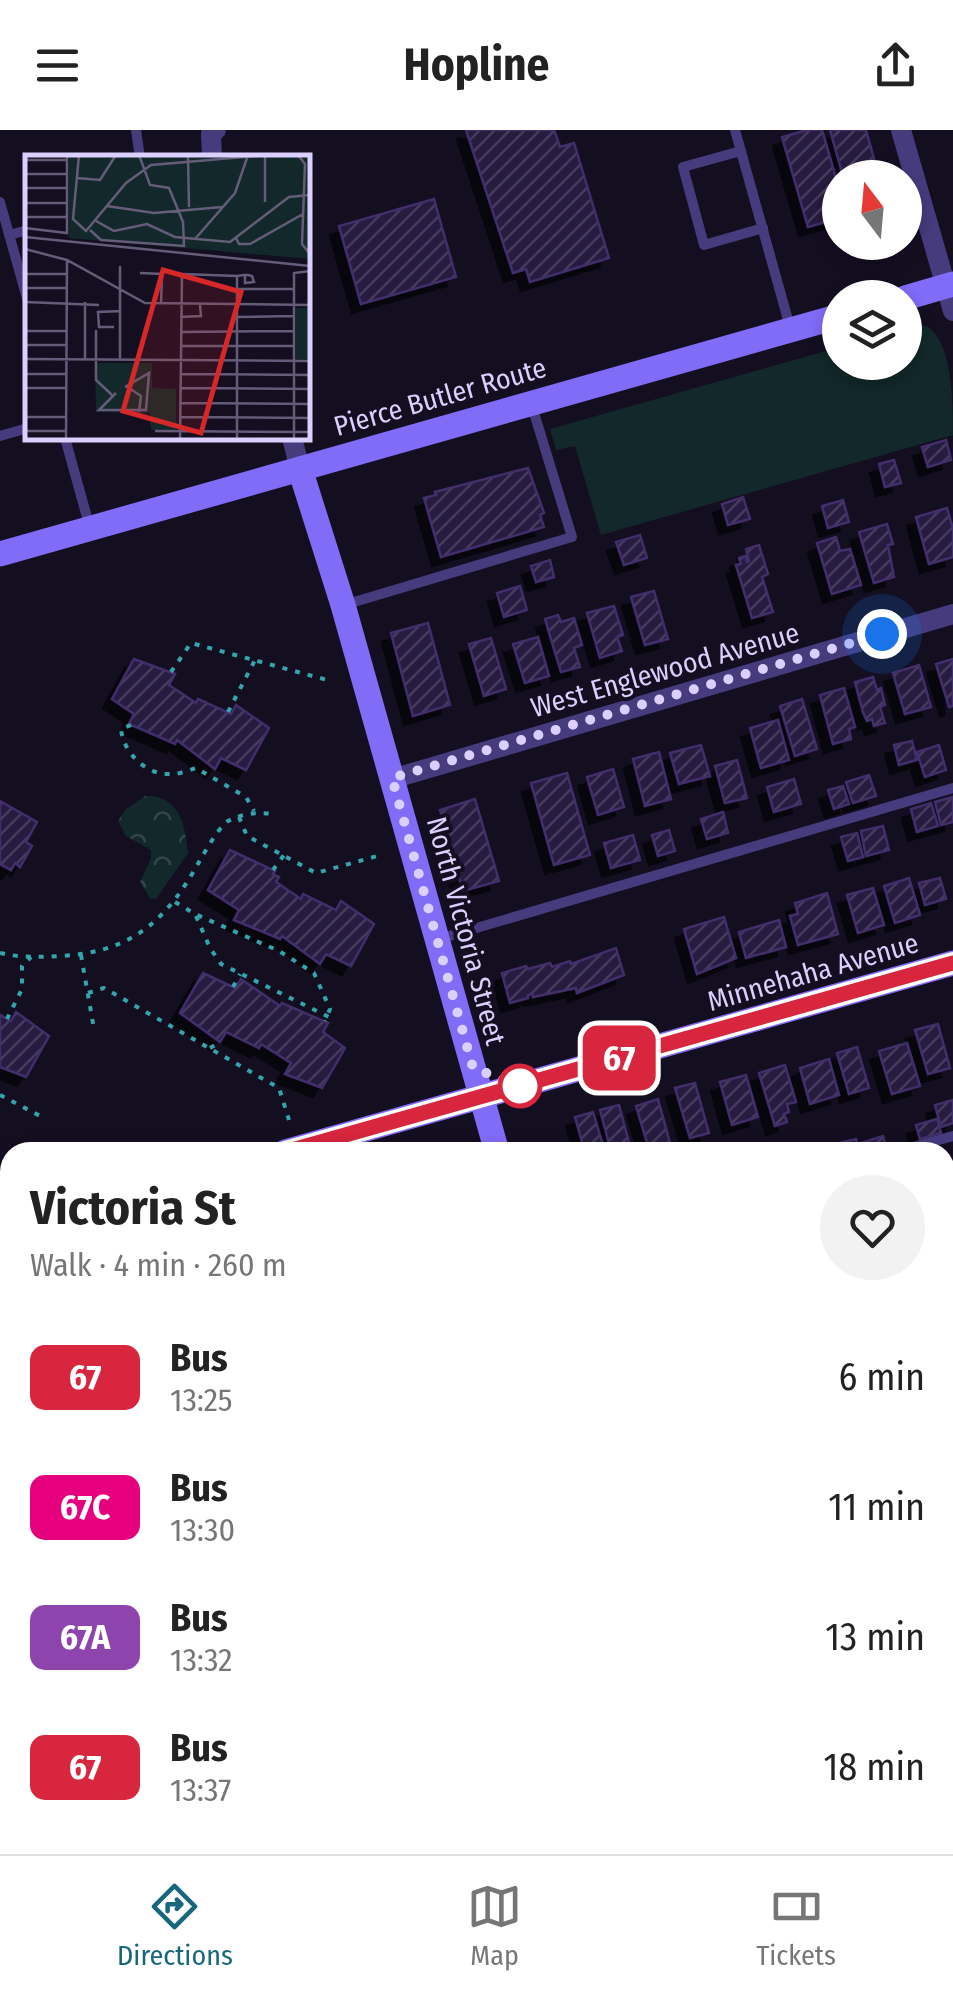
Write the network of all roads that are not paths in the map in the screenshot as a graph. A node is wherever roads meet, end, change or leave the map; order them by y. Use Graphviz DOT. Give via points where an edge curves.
graph roads {
  1 [pos="136,130"];
  2 [pos="735,130"];
  3 [pos="901,130"];
  4 [pos="741,151"];
  5 [pos="140,155"];
  6 [pos="0,202"];
  7 [pos="762,228"];
  8 [pos="25,231"];
  9 [pos="9,235"];
  10 [pos="949,285"];
  11 [pos="25,291"];
  12 [pos="922,293"];
  13 [pos="953,312"];
  14 [pos="822,321"];
  15 [pos="790,330"];
  16 [pos="530,402"];
  17 [pos="25,429"];
  18 [pos="0,436"];
  19 [pos="66,440"];
  20 [pos="293,440"];
  21 [pos="300,469"];
  22 [pos="90,529"];
  23 [pos="0,554"];
  24 [pos="344,605"];
  25 [pos="953,614"];
  26 [pos="392,778"];
  27 [pos="953,788"];
  28 [pos="438,940"];
  29 [pos="953,963"];
  30 [pos="481,1097"];
  31 [pos="321,1142"];
  32 [pos="494,1142"];
  1 -- 5 [label="lane"];
  2 -- 4 [label="lane"];
  3 -- 10 [label="street"];
  4 -- 7 [label="lane"];
  4 -- 7 [label="lane" via="683,167 687,182 704,244"];
  6 -- 9 [label="lane"];
  7 -- 15 [label="lane"];
  8 -- 9 [label="lane"];
  9 -- 11 [label="lane"];
  10 -- 12 [label="street"];
  10 -- 13 [label="street"];
  14 -- 15 [label="street, Pierce Butler Route"];
  15 -- 16 [label="street, Pierce Butler Route"];
  16 -- 21 [label="street, Pierce Butler Route"];
  16 -- 24 [label="lane" via="572,537"];
  17 -- 18 [label="lane"];
  19 -- 22 [label="lane"];
  20 -- 21 [label="street, North Victoria Street"];
  21 -- 22 [label="street, Pierce Butler Route"];
  21 -- 24 [label="street, North Victoria Street"];
  22 -- 23 [label="street, Pierce Butler Route"];
  24 -- 26 [label="street, North Victoria Street"];
  25 -- 26 [label="street, West Englewood Avenue"];
  26 -- 28 [label="street, North Victoria Street"];
  27 -- 28 [label="lane"];
  28 -- 30 [label="street, North Victoria Street"];
  29 -- 30 [label="street, Minnehaha Avenue"];
  30 -- 31 [label="street, Minnehaha Avenue"];
  30 -- 32 [label="street, North Victoria Street"];
}
